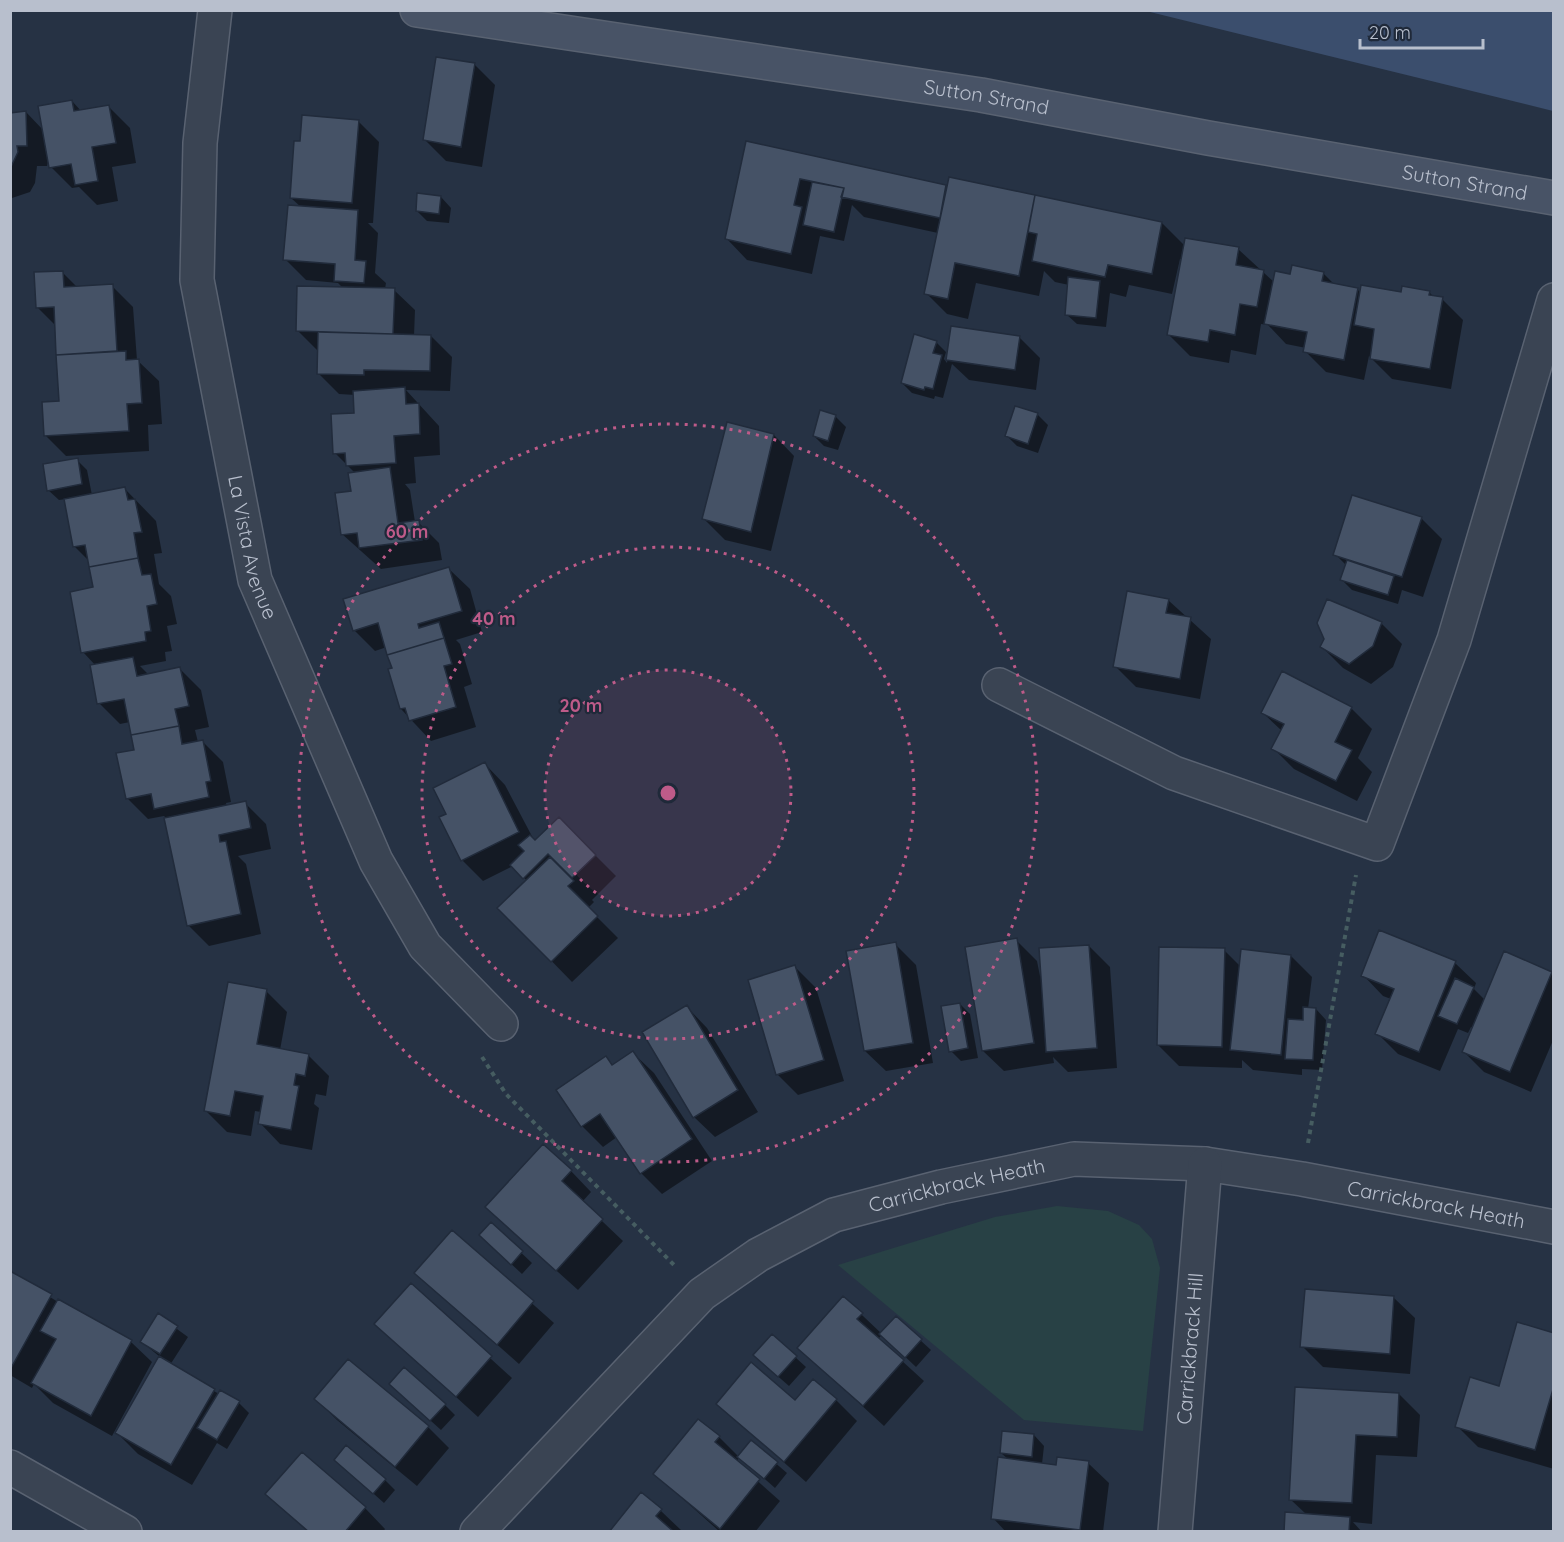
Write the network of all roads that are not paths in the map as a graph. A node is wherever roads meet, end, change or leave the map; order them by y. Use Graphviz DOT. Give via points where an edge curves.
graph roads {
  1 [pos="215,10"];
  2 [pos="417,10"];
  3 [pos="1554,198"];
  4 [pos="1554,300"];
  5 [pos="999,685"];
  6 [pos="501,1024"];
  7 [pos="1205,1164"];
  8 [pos="1554,1227"];
  9 [pos="10,1467"];
  10 [pos="125,1532"];
  11 [pos="477,1532"];
  12 [pos="1175,1532"];
  1 -- 6 [label="street, La Vista Avenue" via="200,143 197,280 255,580 376,861 425,946"];
  2 -- 3 [label="street, Sutton Strand" via="981,95"];
  4 -- 5 [label="street" via="1454,640 1377,844 1174,773"];
  7 -- 8 [label="street, Carrickbrack Heath"];
  7 -- 11 [label="street, Carrickbrack Heath" via="1074,1159 834,1215 758,1255 702,1294"];
  7 -- 12 [label="street, Carrickbrack Hill"];
  9 -- 10 [label="street"];
}
